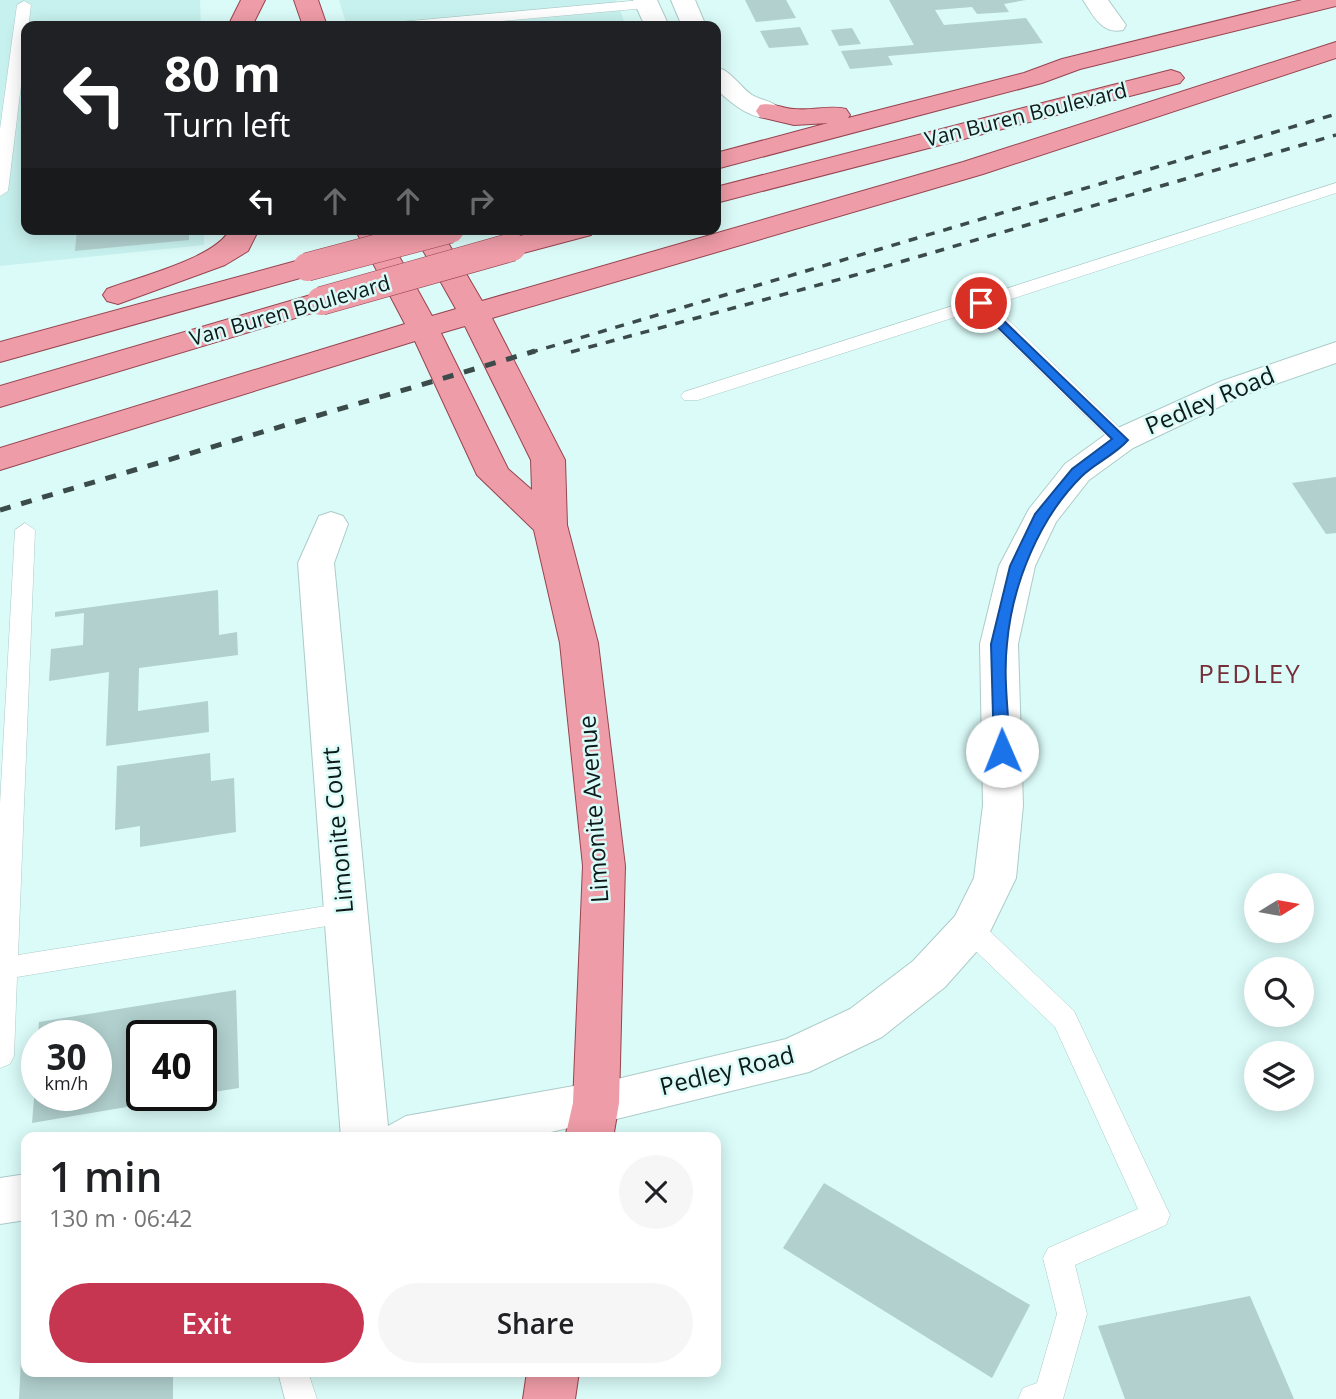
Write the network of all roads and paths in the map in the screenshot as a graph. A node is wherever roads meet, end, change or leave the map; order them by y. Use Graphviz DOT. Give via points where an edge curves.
graph roads {
  1 [pos="253,0"];
  2 [pos="262,0"];
  3 [pos="306,0"];
  4 [pos="502,0"];
  5 [pos="684,0"];
  6 [pos="1096,0"];
  7 [pos="1332,0"];
  8 [pos="646,2"];
  9 [pos="24,5"];
  10 [pos="506,17"];
  11 [pos="22,21"];
  12 [pos="242,21"];
  13 [pos="269,21"];
  14 [pos="312,21"];
  15 [pos="463,21"];
  16 [pos="655,21"];
  17 [pos="692,21"];
  18 [pos="1114,25"];
  19 [pos="21,26"];
  20 [pos="1336,38"];
  21 [pos="1336,50"];
  22 [pos="1071,64"];
  23 [pos="721,80"];
  24 [pos="769,111"];
  25 [pos="21,160"];
  26 [pos="721,160"];
  27 [pos="2,162"];
  28 [pos="1336,188"];
  29 [pos="0,191"];
  30 [pos="721,194"];
  31 [pos="242,235"];
  32 [pos="372,235"];
  33 [pos="427,235"];
  34 [pos="428,235"];
  35 [pos="558,235"];
  36 [pos="981,303"];
  37 [pos="474,313"];
  38 [pos="423,329"];
  39 [pos="0,331"];
  40 [pos="0,352"];
  41 [pos="1336,352"];
  42 [pos="691,396"];
  43 [pos="0,397"];
  44 [pos="1121,440"];
  45 [pos="0,459"];
  46 [pos="331,524"];
  47 [pos="550,525"];
  48 [pos="25,530"];
  49 [pos="345,913"];
  50 [pos="970,929"];
  51 [pos="5,968"];
  52 [pos="0,1056"];
  53 [pos="592,1120"];
  54 [pos="364,1132"];
  55 [pos="468,1132"];
  56 [pos="21,1198"];
  57 [pos="0,1201"];
  58 [pos="294,1377"];
  59 [pos="552,1377"];
  60 [pos="301,1399"];
  61 [pos="549,1399"];
  62 [pos="1034,1399"];
  1 -- 12 [label="main road"];
  2 -- 13 [label="main road"];
  3 -- 14 [label="main road"];
  4 -- 10 [label="lane"];
  5 -- 17 [label="street"];
  6 -- 18 [label="street"];
  7 -- 22 [label="main road, Van Buren Boulevard"];
  8 -- 10 [label="lane"];
  8 -- 16 [label="street"];
  9 -- 11 [label="lane"];
  10 -- 15 [label="lane"];
  19 -- 27 [label="lane"];
  20 -- 30 [label="main road, Van Buren Boulevard" via="1290,46"];
  21 -- 37 [label="main road" via="973,168"];
  22 -- 24 [label="main road" via="1020,68 828,117"];
  22 -- 26 [label="main road, Van Buren Boulevard"];
  23 -- 24 [label="street" via="744,101"];
  25 -- 27 [label="lane"];
  27 -- 29 [label="lane"];
  28 -- 36 [label="lane"];
  31 -- 39 [label="main road" via="238,245 215,259 144,287"];
  32 -- 38 [label="main road"];
  33 -- 40 [label="main road, Van Buren Boulevard, bridge"];
  34 -- 37 [label="main road, Limonite Avenue"];
  35 -- 43 [label="main road, Van Buren Boulevard, bridge"];
  36 -- 42 [label="lane"];
  36 -- 44 [label="lane"];
  37 -- 38 [label="main road"];
  37 -- 47 [label="main road, Limonite Avenue" via="548,460"];
  38 -- 45 [label="main road"];
  38 -- 47 [label="main road" via="494,475"];
  41 -- 44 [label="street, Pedley Road" via="1233,388"];
  44 -- 50 [label="street, Pedley Road" via="1070,481 1041,517 1017,566 999,644 1003,805 995,878"];
  46 -- 49 [label="street, Limonite Court" via="316,563"];
  47 -- 53 [label="main road, Limonite Avenue" via="579,643 604,866"];
  48 -- 51 [label="lane"];
  49 -- 51 [label="lane"];
  49 -- 54 [label="street, Limonite Court"];
  50 -- 53 [label="street, Pedley Road" via="929,974 866,1023 793,1058"];
  50 -- 62 [label="lane" via="1065,1019 1156,1215 1058,1258 1072,1314 1048,1397"];
  51 -- 52 [label="lane"];
  53 -- 55 [label="street, Pedley Road"];
  56 -- 57 [label="street"];
  58 -- 60 [label="lane"];
  59 -- 61 [label="main road"];
}
